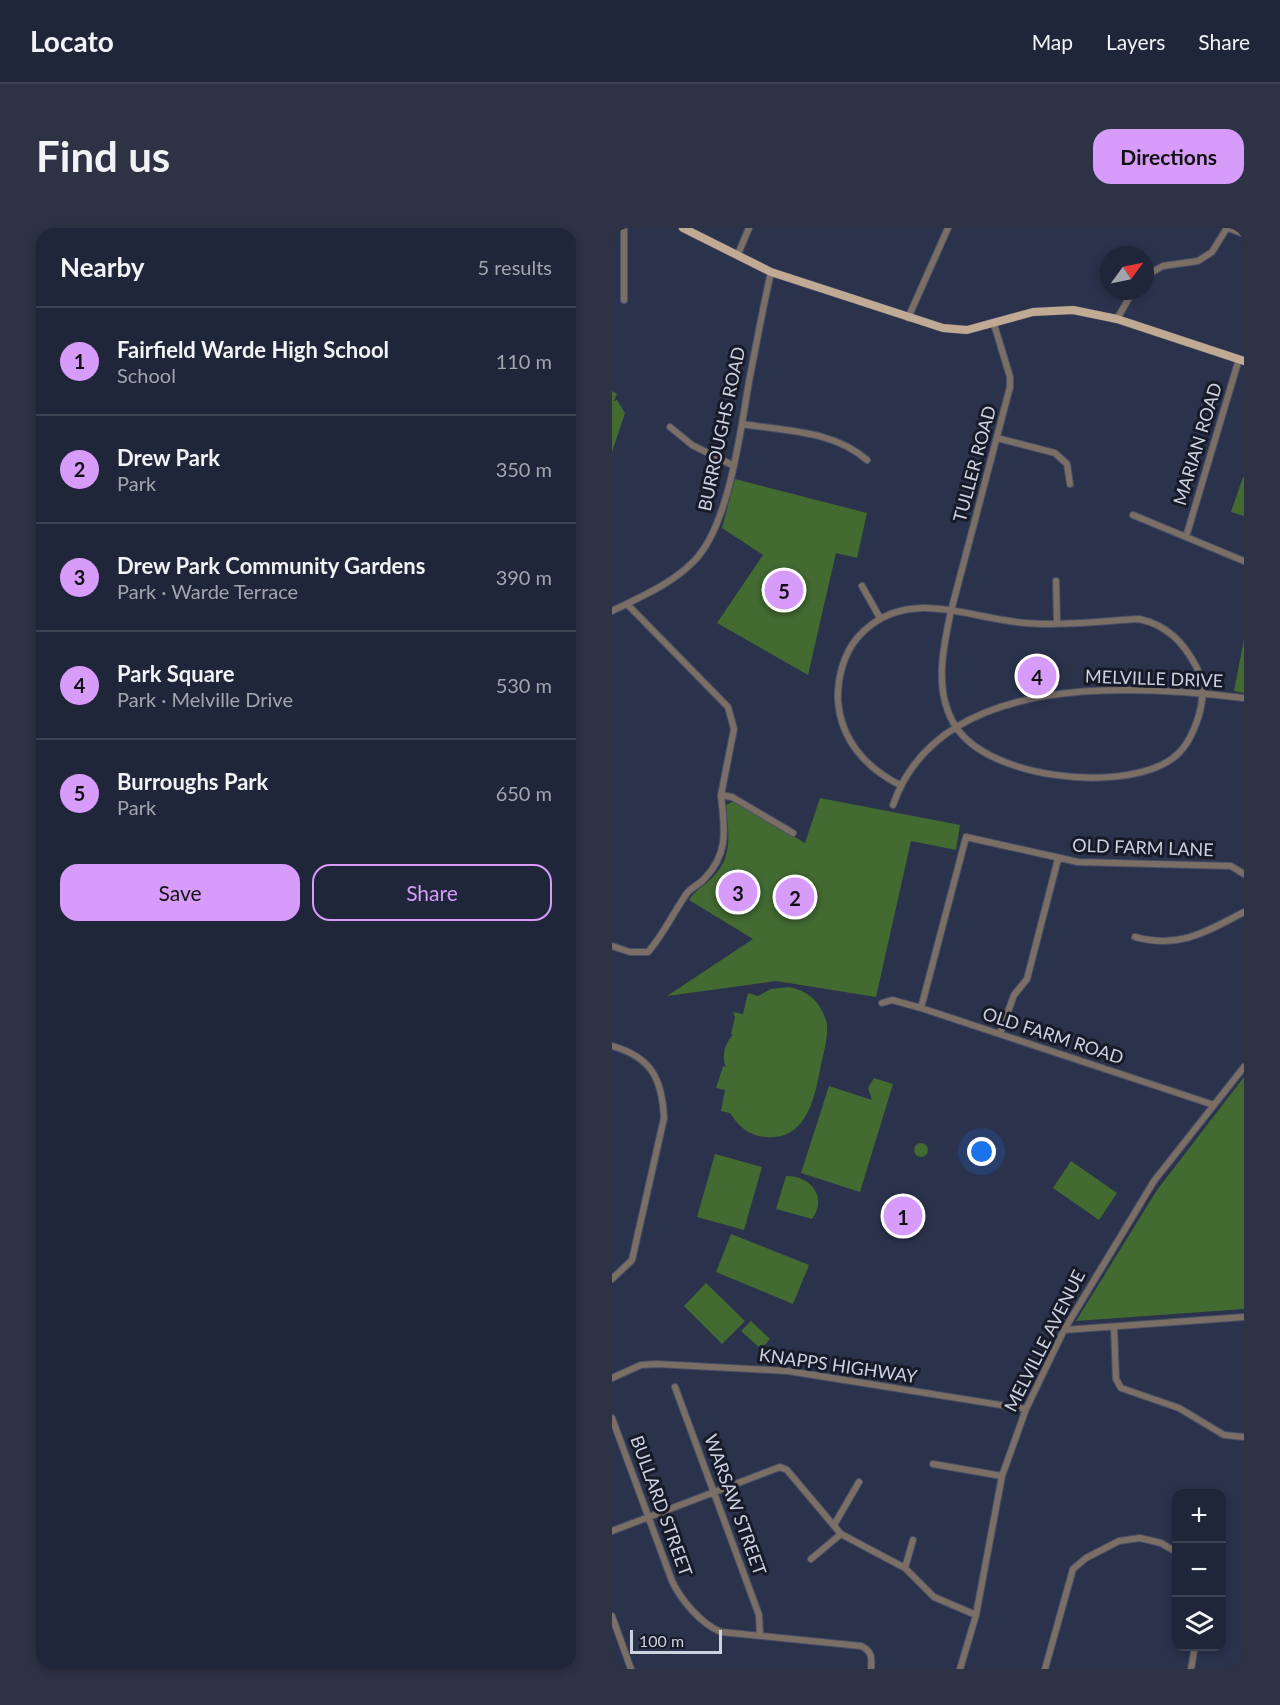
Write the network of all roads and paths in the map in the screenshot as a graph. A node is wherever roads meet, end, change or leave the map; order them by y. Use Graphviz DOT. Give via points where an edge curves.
graph roads {
  1 [pos="624,228"];
  2 [pos="683,228"];
  3 [pos="749,228"];
  4 [pos="948,228"];
  5 [pos="1228,228"];
  6 [pos="1244,234"];
  7 [pos="738,254"];
  8 [pos="1154,271"];
  9 [pos="771,272"];
  10 [pos="624,300"];
  11 [pos="1128,300"];
  12 [pos="908,318"];
  13 [pos="1117,320"];
  14 [pos="994,324"];
  15 [pos="1241,360"];
  16 [pos="741,424"];
  17 [pos="670,427"];
  18 [pos="997,438"];
  19 [pos="867,460"];
  20 [pos="732,465"];
  21 [pos="1070,484"];
  22 [pos="1133,515"];
  23 [pos="1186,537"];
  24 [pos="1244,561"];
  25 [pos="1056,581"];
  26 [pos="862,586"];
  27 [pos="627,604"];
  28 [pos="612,611"];
  29 [pos="951,611"];
  30 [pos="880,618"];
  31 [pos="1058,623"];
  32 [pos="1203,693"];
  33 [pos="1244,698"];
  34 [pos="955,726"];
  35 [pos="900,785"];
  36 [pos="721,795"];
  37 [pos="893,805"];
  38 [pos="794,833"];
  39 [pos="1058,859"];
  40 [pos="1244,874"];
  41 [pos="1244,912"];
  42 [pos="1135,937"];
  43 [pos="612,946"];
  44 [pos="882,1003"];
  45 [pos="921,1008"];
  46 [pos="1000,1034"];
  47 [pos="612,1046"];
  48 [pos="1244,1067"];
  49 [pos="1214,1105"];
  50 [pos="612,1279"];
  51 [pos="1244,1317"];
  52 [pos="1114,1327"];
  53 [pos="1064,1330"];
  54 [pos="612,1378"];
  55 [pos="675,1387"];
  56 [pos="1026,1409"];
  57 [pos="612,1418"];
  58 [pos="1244,1437"];
  59 [pos="933,1464"];
  60 [pos="1002,1476"];
  61 [pos="859,1482"];
  62 [pos="714,1493"];
  63 [pos="650,1518"];
  64 [pos="834,1525"];
  65 [pos="612,1532"];
  66 [pos="841,1534"];
  67 [pos="913,1540"];
  68 [pos="1172,1550"];
  69 [pos="811,1559"];
  70 [pos="905,1568"];
  71 [pos="976,1615"];
  72 [pos="612,1616"];
  73 [pos="760,1635"];
  74 [pos="1194,1651"];
  75 [pos="631,1669"];
  76 [pos="871,1669"];
  77 [pos="960,1669"];
  78 [pos="1045,1669"];
  79 [pos="1191,1669"];
  1 -- 10 [label="street"];
  2 -- 7 [label="main road"];
  3 -- 7 [label="street"];
  4 -- 12 [label="street"];
  5 -- 6 [label="street"];
  5 -- 8 [label="street" via="1212,252 1198,261"];
  7 -- 9 [label="main road"];
  9 -- 12 [label="main road"];
  9 -- 16 [label="street, BURROUGHS ROAD"];
  11 -- 13 [label="street"];
  12 -- 14 [label="main road" via="967,330"];
  13 -- 14 [label="main road" via="1073,310 1033,312"];
  13 -- 15 [label="main road"];
  14 -- 18 [label="street, TULLER ROAD" via="1010,377"];
  15 -- 23 [label="street, MARIAN ROAD"];
  16 -- 19 [label="street" via="799,430 854,448"];
  16 -- 20 [label="street, BURROUGHS ROAD"];
  17 -- 20 [label="street" via="692,445"];
  18 -- 21 [label="street" via="1055,453 1067,464"];
  18 -- 29 [label="street, TULLER ROAD"];
  20 -- 27 [label="street, BURROUGHS ROAD" via="720,518 695,560 673,579"];
  22 -- 23 [label="street"];
  23 -- 24 [label="street"];
  25 -- 31 [label="street"];
  26 -- 30 [label="street"];
  27 -- 28 [label="street, BURROUGHS ROAD"];
  27 -- 36 [label="street" via="728,706 734,729"];
  29 -- 30 [label="street" via="904,608"];
  29 -- 31 [label="street" via="1007,621"];
  29 -- 34 [label="street, TULLER ROAD" via="941,675"];
  30 -- 35 [label="street" via="867,626 844,661 838,699 840,718 846,738 866,761"];
  31 -- 32 [label="street" via="1139,619 1159,625 1187,649"];
  32 -- 33 [label="street, MELVILLE DRIVE"];
  32 -- 34 [label="street, MELVILLE DRIVE" via="1072,691 1018,701"];
  32 -- 34 [label="street" via="1193,735 1179,753 1158,767 1137,772 1089,778 1006,764 990,758"];
  34 -- 35 [label="street, MELVILLE DRIVE" via="923,753"];
  35 -- 37 [label="street, MELVILLE DRIVE"];
  36 -- 38 [label="street" via="732,797"];
  36 -- 43 [label="street" via="726,834 714,868 689,891 648,952"];
  39 -- 40 [label="street, OLD FARM LANE" via="1231,866"];
  39 -- 45 [label="street, OLD FARM LANE" via="966,837"];
  39 -- 46 [label="street" via="1027,979 1014,995"];
  41 -- 42 [label="street" via="1186,940 1151,941"];
  44 -- 45 [label="street, OLD FARM ROAD" via="892,1000"];
  45 -- 46 [label="street, OLD FARM ROAD"];
  46 -- 49 [label="street, OLD FARM ROAD"];
  47 -- 50 [label="street" via="629,1051 651,1068 663,1095 664,1118 632,1260"];
  48 -- 49 [label="street, MELVILLE AVENUE"];
  49 -- 53 [label="street, MELVILLE AVENUE" via="1154,1181"];
  51 -- 52 [label="street"];
  52 -- 53 [label="street"];
  52 -- 58 [label="street" via="1116,1379 1121,1388 1179,1408 1224,1435"];
  53 -- 56 [label="street, MELVILLE AVENUE"];
  54 -- 56 [label="street, KNAPPS HIGHWAY" via="641,1365 657,1364 786,1370"];
  55 -- 62 [label="street, WARSAW STREET"];
  56 -- 60 [label="street, MELVILLE AVENUE"];
  57 -- 63 [label="street, BULLARD STREET"];
  59 -- 60 [label="street"];
  60 -- 71 [label="street, MELVILLE AVENUE"];
  61 -- 64 [label="street"];
  62 -- 63 [label="street"];
  62 -- 64 [label="street" via="780,1467 787,1470"];
  62 -- 73 [label="street, WARSAW STREET" via="759,1615"];
  63 -- 65 [label="street"];
  63 -- 73 [label="street, BULLARD STREET" via="677,1591 705,1623 721,1632"];
  64 -- 66 [label="street"];
  66 -- 69 [label="street"];
  66 -- 70 [label="street"];
  67 -- 70 [label="street"];
  68 -- 78 [label="street" via="1140,1538 1119,1541 1073,1569"];
  70 -- 71 [label="street" via="934,1597"];
  71 -- 77 [label="street, MELVILLE AVENUE"];
  72 -- 75 [label="street"];
  73 -- 76 [label="street, BULLARD STREET" via="861,1646 868,1649 872,1658"];
  74 -- 79 [label="street"];
}
